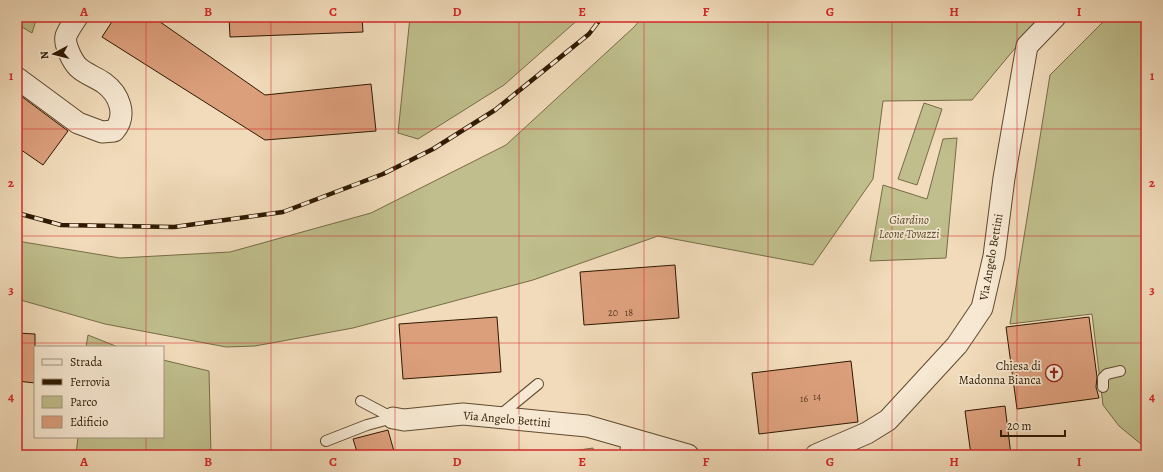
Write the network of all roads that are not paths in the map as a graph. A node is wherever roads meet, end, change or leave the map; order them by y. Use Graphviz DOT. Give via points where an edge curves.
graph roads {
  1 [pos="77,17"];
  2 [pos="1055,17"];
  3 [pos="17,78"];
  4 [pos="1120,371"];
  5 [pos="538,384"];
  6 [pos="1103,387"];
  7 [pos="361,400"];
  8 [pos="497,417"];
  9 [pos="393,418"];
  10 [pos="326,441"];
  11 [pos="626,446"];
  12 [pos="688,455"];
  13 [pos="816,455"];
  1 -- 3 [label="street" via="66,36 68,51 78,67 105,84 118,98 122,112 119,125 114,131 102,132 78,123"];
  2 -- 13 [label="street, Via Angelo Bettini" via="1027,46 1004,178 994,256 982,308 957,345 888,420 867,433"];
  4 -- 6 [label="lane" via="1107,374 1103,378"];
  5 -- 8 [label="lane"];
  7 -- 9 [label="lane"];
  8 -- 9 [label="street, Via Angelo Bettini" via="463,414 404,420"];
  8 -- 11 [label="street, Via Angelo Bettini" via="587,426"];
  9 -- 10 [label="lane, Via Angelo Bettini"];
  11 -- 12 [label="street, Via Angelo Bettini"];
}
